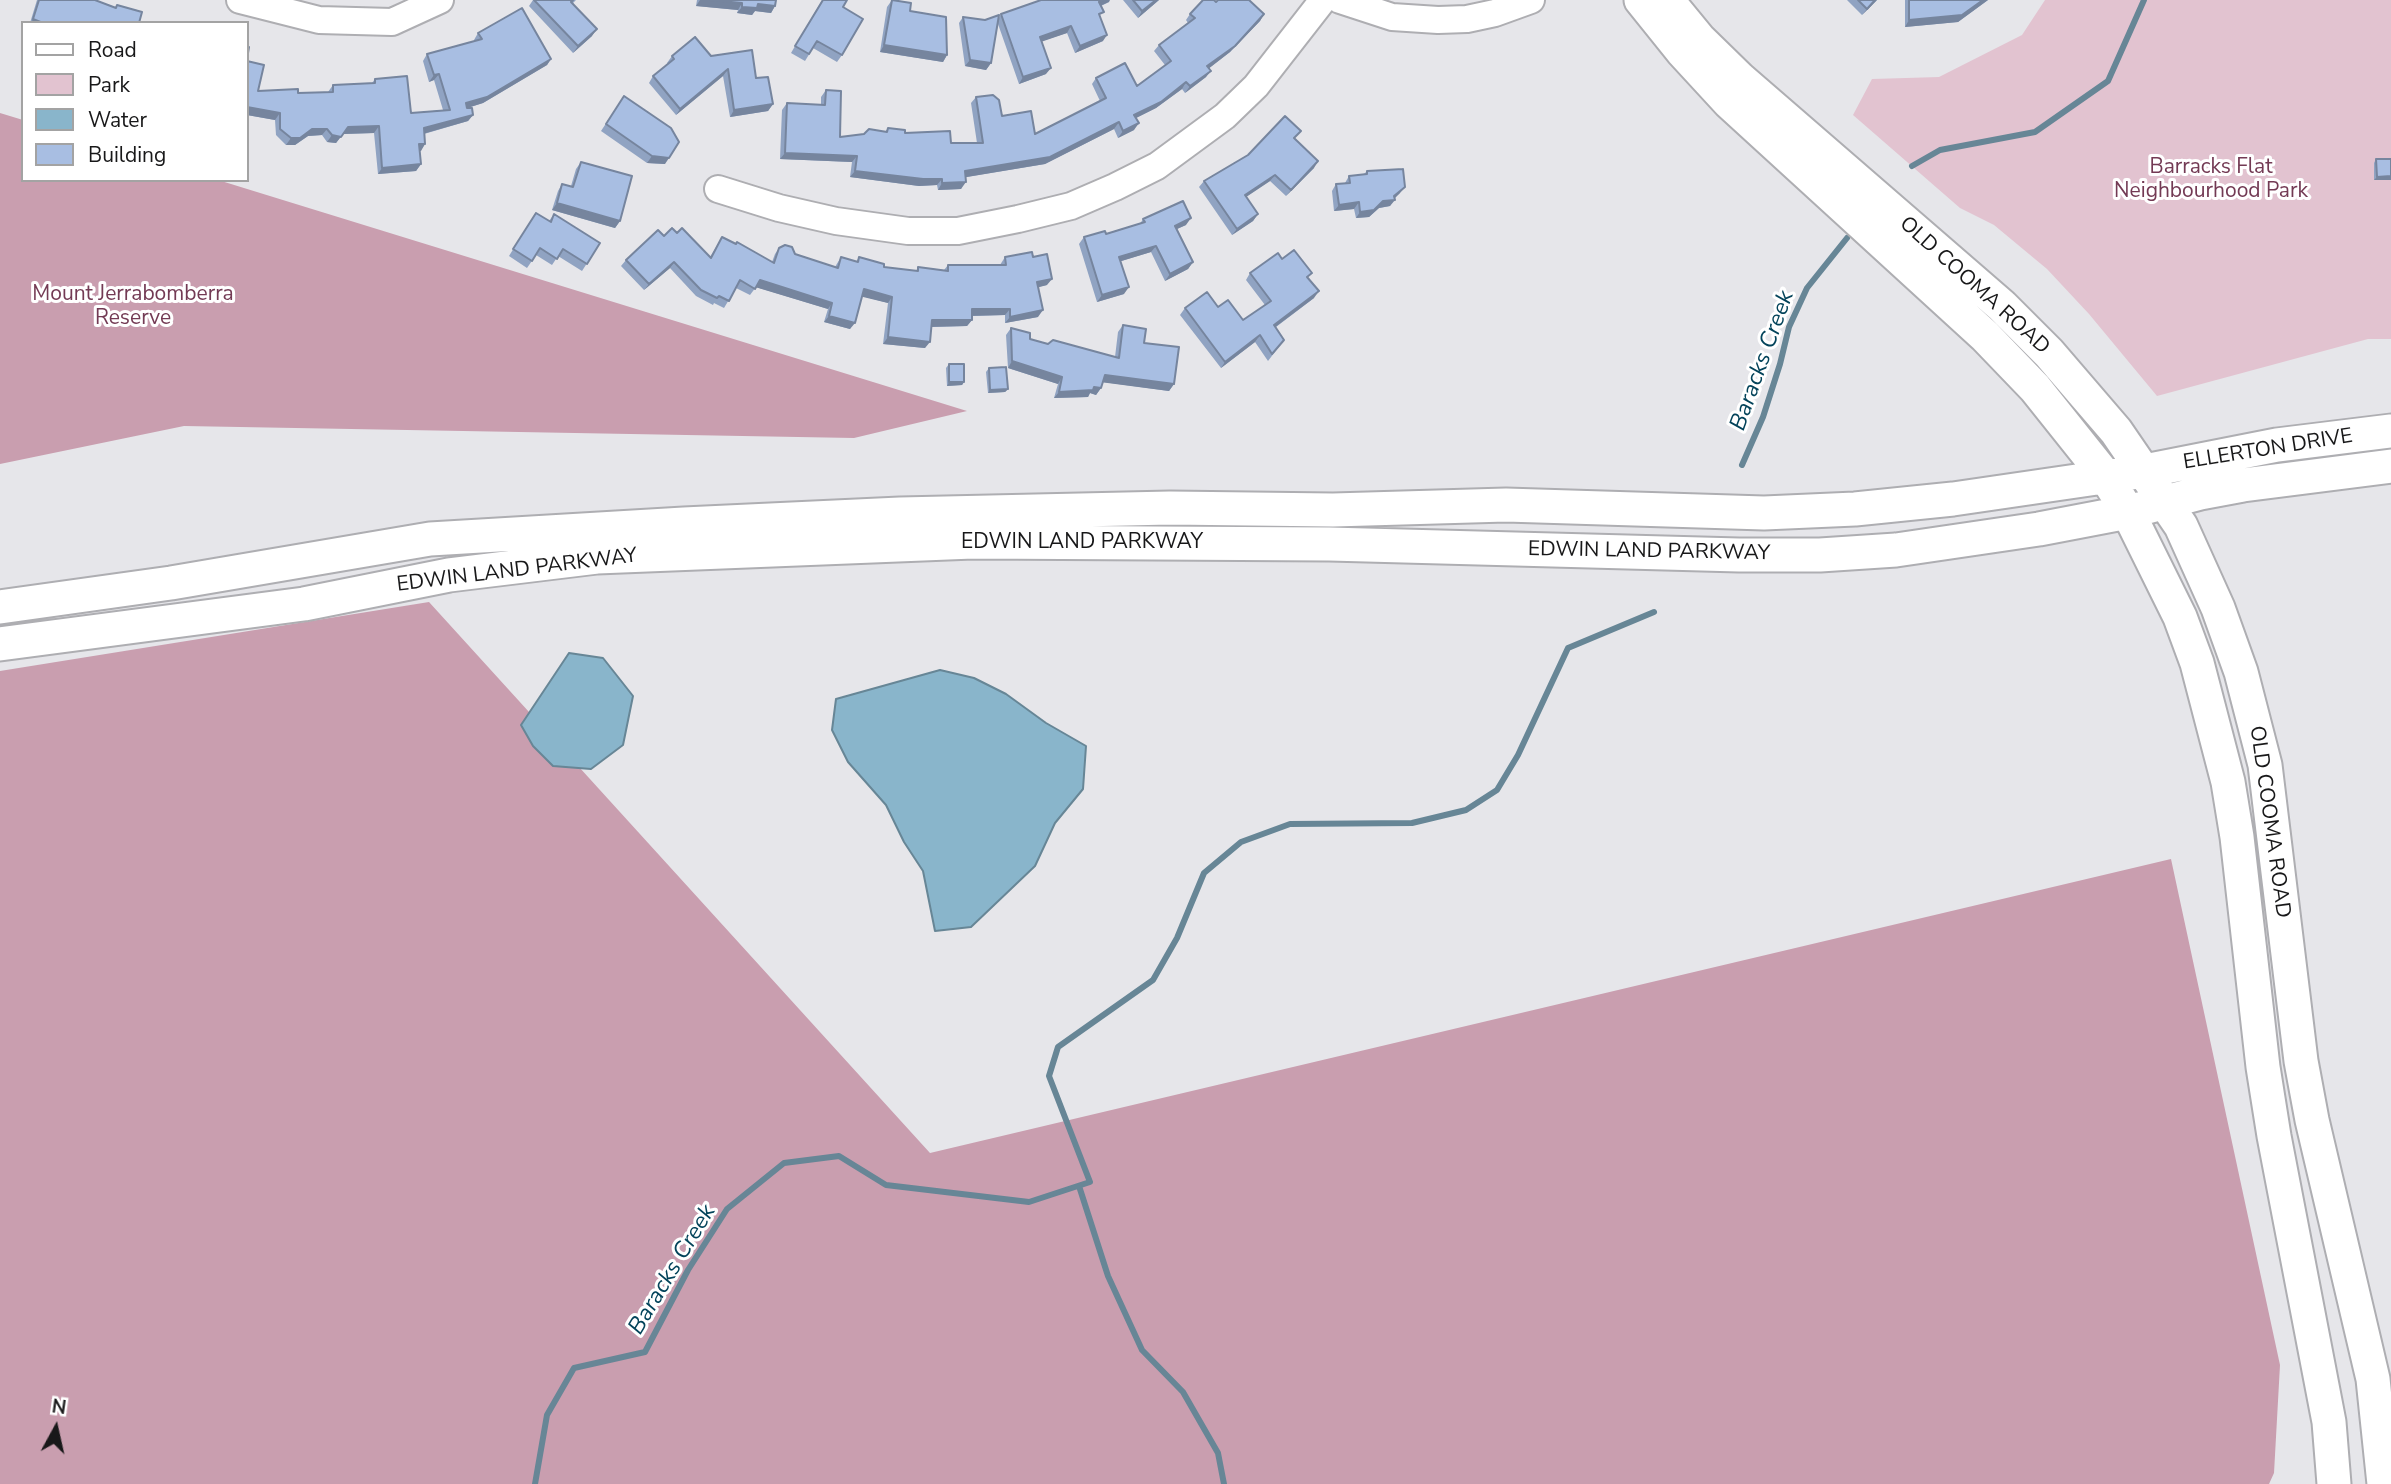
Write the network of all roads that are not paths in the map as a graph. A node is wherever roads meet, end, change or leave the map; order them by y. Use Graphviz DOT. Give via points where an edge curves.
graph roads {
  1 [pos="240,0"];
  2 [pos="440,0"];
  3 [pos="1323,0"];
  4 [pos="1340,0"];
  5 [pos="1531,0"];
  6 [pos="1641,0"];
  7 [pos="1667,0"];
  8 [pos="718,189"];
  9 [pos="1871,212"];
  10 [pos="2391,431"];
  11 [pos="2391,466"];
  12 [pos="2145,471"];
  13 [pos="2106,477"];
  14 [pos="2166,502"];
  15 [pos="2128,512"];
  16 [pos="0,607"];
  17 [pos="0,644"];
  18 [pos="2334,1484"];
  19 [pos="2384,1484"];
  1 -- 2 [label="street" via="319,20 392,22"];
  3 -- 8 [label="street" via="1256,86 1225,116 1157,166 1071,206 958,230 908,231 836,221"];
  4 -- 5 [label="street" via="1392,17 1438,20 1495,13"];
  6 -- 9 [label="main road, OLD COOMA ROAD" via="1729,102"];
  7 -- 9 [label="main road, OLD COOMA ROAD" via="1699,39"];
  9 -- 12 [label="main road, OLD COOMA ROAD" via="2001,306 2049,353"];
  9 -- 13 [label="main road, OLD COOMA ROAD" via="2027,379"];
  10 -- 12 [label="main road, ELLERTON DRIVE" via="2277,445"];
  11 -- 14 [label="main road, ELLERTON DRIVE" via="2243,485"];
  12 -- 13 [label="main road, EDWIN LAND PARKWAY"];
  12 -- 14 [label="main road, OLD COOMA ROAD"];
  13 -- 15 [label="main road, OLD COOMA ROAD"];
  13 -- 16 [label="main road, EDWIN LAND PARKWAY" via="1954,499 1764,513 1506,506 1022,510 430,539"];
  14 -- 15 [label="main road, EDWIN LAND PARKWAY"];
  14 -- 19 [label="main road, OLD COOMA ROAD" via="2218,608 2241,672 2265,765 2301,1061 2373,1379"];
  15 -- 17 [label="main road, EDWIN LAND PARKWAY" via="1977,540 1820,555 1201,541 973,542 597,557 449,575 304,604"];
  15 -- 18 [label="main road, OLD COOMA ROAD" via="2180,617 2228,782 2263,1067 2329,1422"];
}
